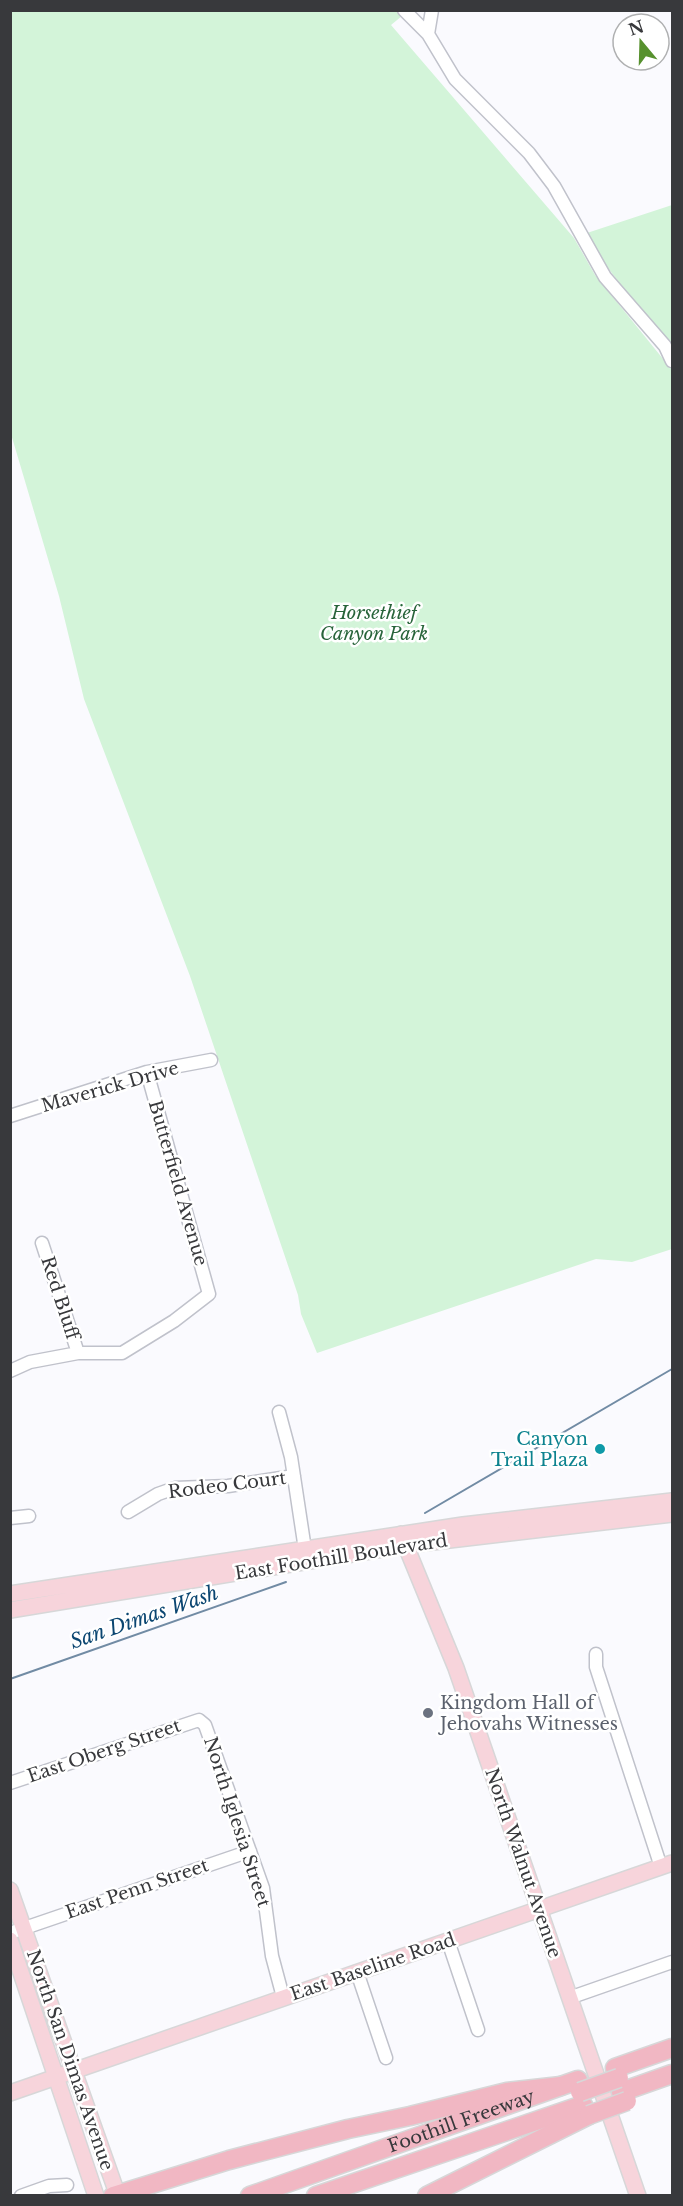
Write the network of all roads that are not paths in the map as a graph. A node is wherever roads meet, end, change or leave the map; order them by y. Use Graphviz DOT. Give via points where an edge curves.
graph roads {
  1 [pos="404,10"];
  2 [pos="432,10"];
  3 [pos="428,34"];
  4 [pos="672,361"];
  5 [pos="211,1060"];
  6 [pos="147,1072"];
  7 [pos="10,1116"];
  8 [pos="42,1243"];
  9 [pos="78,1353"];
  10 [pos="10,1371"];
  11 [pos="279,1412"];
  12 [pos="294,1476"];
  13 [pos="672,1506"];
  14 [pos="128,1512"];
  15 [pos="29,1516"];
  16 [pos="10,1518"];
  17 [pos="404,1539"];
  18 [pos="305,1554"];
  19 [pos="10,1594"];
  20 [pos="10,1610"];
  21 [pos="596,1654"];
  22 [pos="198,1720"];
  23 [pos="10,1783"];
  24 [pos="250,1851"];
  25 [pos="667,1865"];
  26 [pos="10,1890"];
  27 [pos="539,1910"];
  28 [pos="17,1930"];
  29 [pos="10,1940"];
  30 [pos="448,1941"];
  31 [pos="672,1962"];
  32 [pos="357,1972"];
  33 [pos="283,1997"];
  34 [pos="569,1998"];
  35 [pos="478,2030"];
  36 [pos="672,2048"];
  37 [pos="386,2058"];
  38 [pos="672,2060"];
  39 [pos="74,2070"];
  40 [pos="672,2074"];
  41 [pos="57,2076"];
  42 [pos="621,2085"];
  43 [pos="672,2085"];
  44 [pos="10,2093"];
  45 [pos="578,2095"];
  46 [pos="67,2185"];
  47 [pos="116,2195"];
  48 [pos="21,2196"];
  49 [pos="96,2196"];
  50 [pos="249,2196"];
  51 [pos="316,2196"];
  52 [pos="347,2196"];
  53 [pos="427,2196"];
  54 [pos="638,2196"];
  1 -- 3 [label="street"];
  2 -- 3 [label="street"];
  3 -- 4 [label="street" via="455,79 529,153 554,186 605,277 664,346"];
  5 -- 6 [label="street, Maverick Drive"];
  6 -- 7 [label="street, Maverick Drive"];
  6 -- 9 [label="street, Butterfield Avenue" via="209,1294 122,1353"];
  8 -- 9 [label="street, Red Bluff"];
  9 -- 10 [label="street" via="30,1362"];
  11 -- 12 [label="street"];
  12 -- 14 [label="street, Rodeo Court" via="228,1486 175,1488"];
  12 -- 18 [label="street"];
  13 -- 17 [label="main road, East Foothill Boulevard" via="533,1515"];
  15 -- 16 [label="street"];
  17 -- 18 [label="main road, East Foothill Boulevard"];
  17 -- 27 [label="main road, North Walnut Avenue" via="442,1629"];
  18 -- 19 [label="main road, East Foothill Boulevard"];
  18 -- 20 [label="main road, East Foothill Boulevard"];
  21 -- 25 [label="street" via="596,1667"];
  22 -- 23 [label="street, East Oberg Street"];
  22 -- 24 [label="street, North Iglesia Street" via="205,1725"];
  24 -- 28 [label="street, East Penn Street"];
  24 -- 33 [label="street, North Iglesia Street" via="263,1888 272,1956"];
  25 -- 27 [label="main road, East Baseline Road"];
  26 -- 28 [label="main road, North San Dimas Avenue"];
  27 -- 30 [label="main road, East Baseline Road"];
  27 -- 34 [label="main road, North Walnut Avenue"];
  28 -- 39 [label="main road, North San Dimas Avenue"];
  29 -- 41 [label="main road, North San Dimas Avenue"];
  30 -- 32 [label="main road, East Baseline Road"];
  30 -- 35 [label="street"];
  31 -- 34 [label="street"];
  32 -- 33 [label="main road, East Baseline Road"];
  32 -- 37 [label="street"];
  33 -- 39 [label="main road, East Baseline Road"];
  34 -- 54 [label="main road, North Walnut Avenue"];
  36 -- 42 [label="highway, Foothill Freeway"];
  38 -- 42 [label="highway"];
  39 -- 41 [label="main road, East Baseline Road"];
  39 -- 47 [label="main road, North San Dimas Avenue"];
  40 -- 42 [label="highway"];
  41 -- 44 [label="main road, East Baseline Road"];
  41 -- 49 [label="main road, North San Dimas Avenue"];
  42 -- 43 [label="highway, Foothill Freeway"];
  42 -- 45 [label="highway, Foothill Freeway, bridge"];
  42 -- 45 [label="highway, Foothill Freeway"];
  45 -- 47 [label="highway" via="507,2092 229,2160"];
  45 -- 50 [label="highway, Foothill Freeway" via="497,2122 472,2117"];
  45 -- 51 [label="highway"];
  45 -- 52 [label="highway, Foothill Freeway"];
  45 -- 53 [label="highway"];
  46 -- 48 [label="street" via="49,2186"];
}
